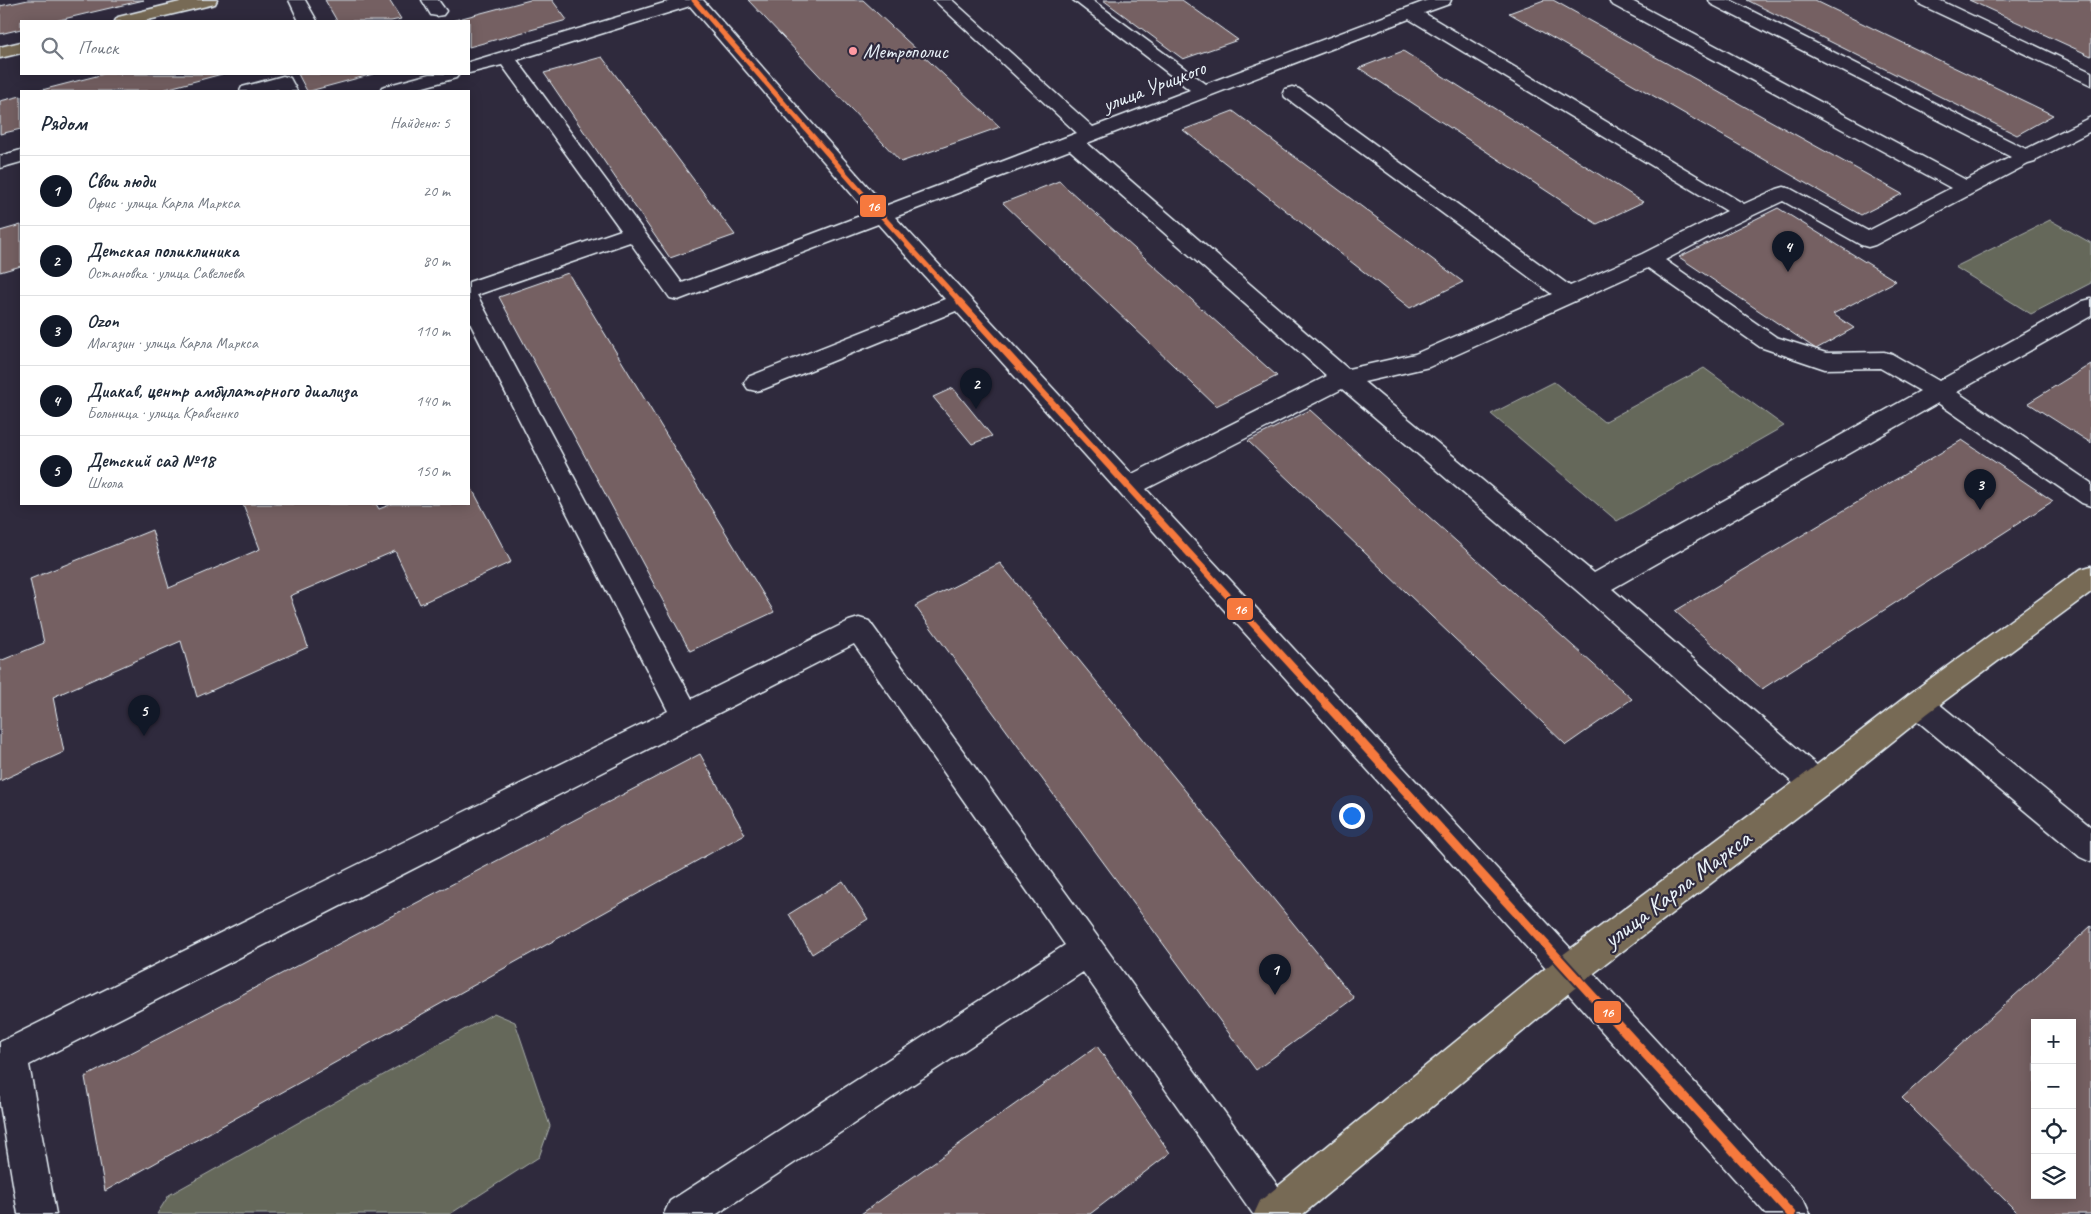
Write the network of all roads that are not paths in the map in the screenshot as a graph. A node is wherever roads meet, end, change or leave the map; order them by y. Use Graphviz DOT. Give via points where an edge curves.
graph roads {
  1 [pos="209,0"];
  2 [pos="296,0"];
  3 [pos="693,0"];
  4 [pos="942,0"];
  5 [pos="1080,0"];
  6 [pos="1443,0"];
  7 [pos="1617,0"];
  8 [pos="1717,0"];
  9 [pos="1925,0"];
  10 [pos="1410,12"];
  11 [pos="128,20"];
  12 [pos="307,20"];
  13 [pos="20,47"];
  14 [pos="0,52"];
  15 [pos="506,58"];
  16 [pos="470,68"];
  17 [pos="446,75"];
  18 [pos="2091,79"];
  19 [pos="283,82"];
  20 [pos="253,90"];
  21 [pos="393,90"];
  22 [pos="1202,91"];
  23 [pos="1292,93"];
  24 [pos="2091,123"];
  25 [pos="1081,138"];
  26 [pos="20,156"];
  27 [pos="2028,158"];
  28 [pos="0,162"];
  29 [pos="1968,189"];
  30 [pos="1743,212"];
  31 [pos="881,215"];
  32 [pos="634,233"];
  33 [pos="1650,259"];
  34 [pos="470,290"];
  35 [pos="1568,295"];
  36 [pos="470,302"];
  37 [pos="960,302"];
  38 [pos="2091,306"];
  39 [pos="1344,378"];
  40 [pos="756,384"];
  41 [pos="1940,392"];
  42 [pos="1128,487"];
  43 [pos="2091,496"];
  44 [pos="2091,577"];
  45 [pos="1592,587"];
  46 [pos="1918,704"];
  47 [pos="686,716"];
  48 [pos="1816,784"];
  49 [pos="2091,847"];
  50 [pos="1087,950"];
  51 [pos="1569,970"];
  52 [pos="5,1059"];
  53 [pos="1274,1213"];
  54 [pos="37,1214"];
  55 [pos="683,1214"];
  56 [pos="1792,1214"];
  1 -- 11 [label="main road"];
  2 -- 12 [label="street"];
  3 -- 15 [label="street"];
  3 -- 31 [label="street"];
  4 -- 25 [label="street"];
  5 -- 22 [label="street"];
  6 -- 10 [label="street, улица Урицкого"];
  7 -- 29 [label="street"];
  8 -- 27 [label="street"];
  9 -- 18 [label="street"];
  10 -- 22 [label="street, улица Урицкого"];
  10 -- 30 [label="street"];
  13 -- 14 [label="main road"];
  15 -- 16 [label="street"];
  15 -- 32 [label="street"];
  17 -- 21 [label="street"];
  19 -- 20 [label="street"];
  22 -- 25 [label="street, улица Урицкого"];
  23 -- 35 [label="street"];
  24 -- 27 [label="street"];
  25 -- 31 [label="street, улица Урицкого"];
  25 -- 39 [label="street"];
  26 -- 28 [label="street"];
  27 -- 29 [label="street"];
  29 -- 30 [label="street" via="1868,240 1784,193"];
  30 -- 33 [label="street"];
  31 -- 32 [label="street, улица Урицкого" via="678,293"];
  31 -- 37 [label="street"];
  32 -- 34 [label="street"];
  33 -- 35 [label="street"];
  33 -- 41 [label="street" via="1768,342 1825,361 1884,360"];
  35 -- 39 [label="street" via="1421,361"];
  36 -- 47 [label="street"];
  37 -- 40 [label="street"];
  37 -- 42 [label="street"];
  38 -- 41 [label="street"];
  39 -- 42 [label="street"];
  39 -- 45 [label="street"];
  41 -- 43 [label="street"];
  41 -- 45 [label="street"];
  42 -- 51 [label="street"];
  44 -- 46 [label="main road, улица Карла Маркса"];
  45 -- 48 [label="street"];
  46 -- 48 [label="main road, улица Карла Маркса"];
  46 -- 49 [label="street"];
  47 -- 50 [label="street" via="859,629"];
  47 -- 52 [label="street"];
  48 -- 51 [label="main road, улица Карла Маркса"];
  50 -- 53 [label="street"];
  50 -- 55 [label="street"];
  51 -- 53 [label="main road, улица Карла Маркса"];
  51 -- 56 [label="street"];
  52 -- 54 [label="street"];
}
